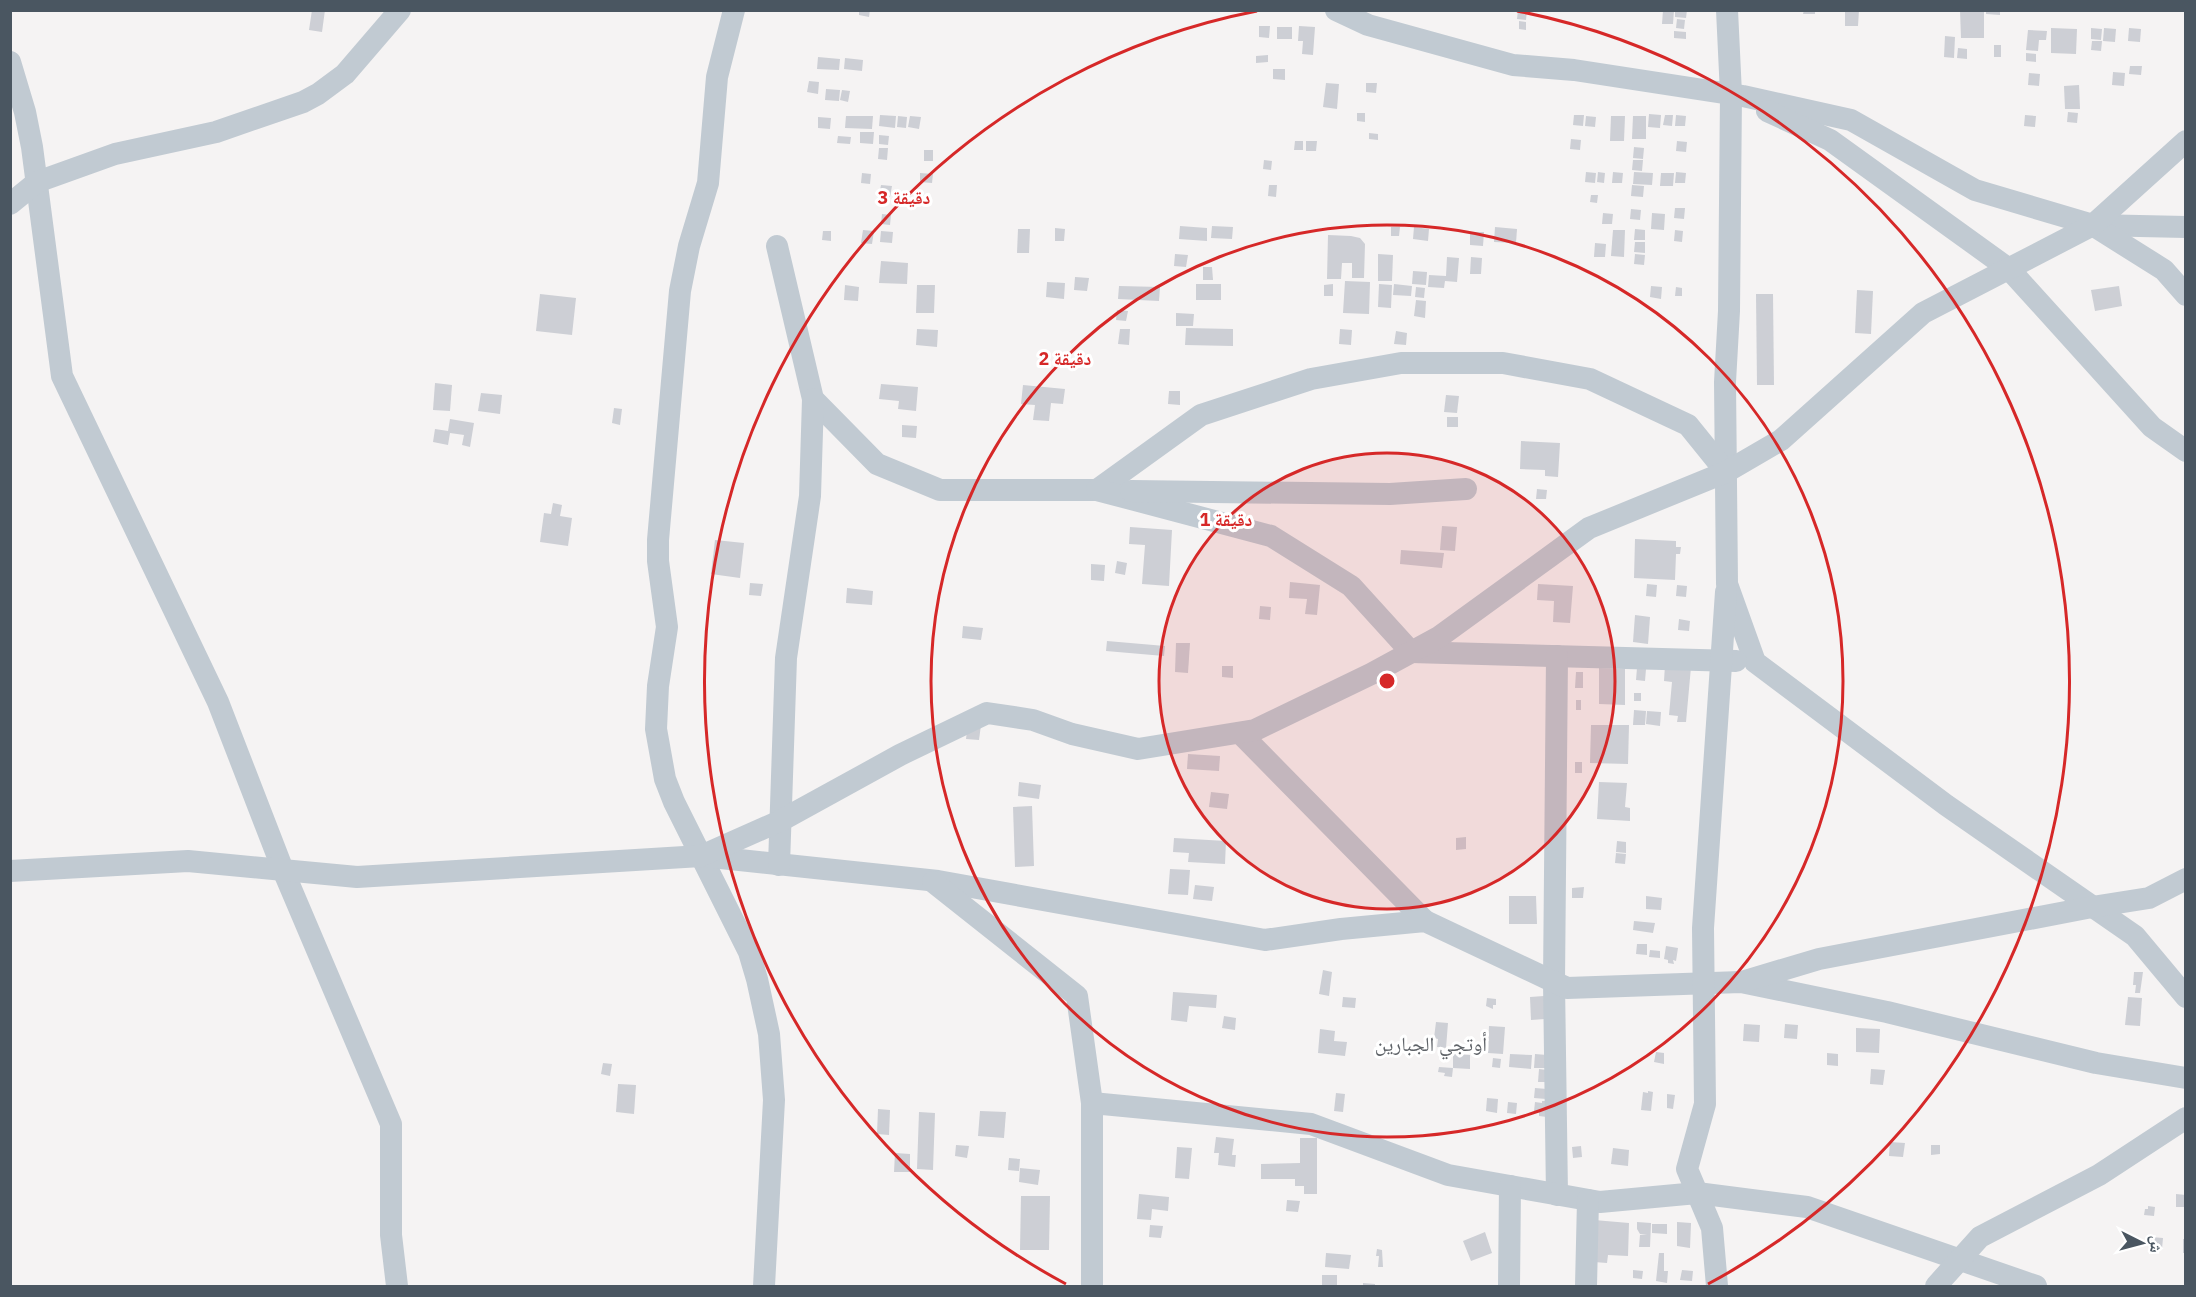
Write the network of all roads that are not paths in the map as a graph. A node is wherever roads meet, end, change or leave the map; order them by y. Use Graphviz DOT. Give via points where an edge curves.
graph roads {
  1 [pos="400,10"];
  2 [pos="734,10"];
  3 [pos="1336,10"];
  4 [pos="1727,10"];
  5 [pos="10,62"];
  6 [pos="1731,94"];
  7 [pos="2186,141"];
  8 [pos="37,182"];
  9 [pos="10,204"];
  10 [pos="2092,225"];
  11 [pos="2186,227"];
  12 [pos="777,246"];
  13 [pos="2009,268"];
  14 [pos="2186,295"];
  15 [pos="813,399"];
  16 [pos="2186,451"];
  17 [pos="1726,472"];
  18 [pos="1466,489"];
  19 [pos="1097,490"];
  20 [pos="1727,584"];
  21 [pos="1411,652"];
  22 [pos="1557,656"];
  23 [pos="1722,660"];
  24 [pos="1755,662"];
  25 [pos="1240,733"];
  26 [pos="780,821"];
  27 [pos="701,856"];
  28 [pos="779,865"];
  29 [pos="10,870"];
  30 [pos="283,870"];
  31 [pos="2186,879"];
  32 [pos="931,880"];
  33 [pos="2092,907"];
  34 [pos="1425,921"];
  35 [pos="1554,982"];
  36 [pos="1741,982"];
  37 [pos="1704,983"];
  38 [pos="2186,997"];
  39 [pos="2186,1078"];
  40 [pos="1092,1103"];
  41 [pos="2186,1118"];
  42 [pos="1510,1186"];
  43 [pos="1697,1192"];
  44 [pos="1557,1195"];
  45 [pos="1588,1200"];
  46 [pos="1960,1260"];
  47 [pos="397,1287"];
  48 [pos="764,1287"];
  49 [pos="1092,1287"];
  50 [pos="1509,1287"];
  51 [pos="1586,1287"];
  52 [pos="1717,1287"];
  53 [pos="1936,1287"];
  54 [pos="2036,1287"];
  1 -- 8 [label="street" via="345,74 303,102 216,132 115,154"];
  2 -- 27 [label="street" via="717,77 708,183 688,246 680,291 658,540 667,627 656,708 659,754 674,802"];
  3 -- 6 [label="street" via="1368,25 1513,65 1574,70"];
  4 -- 6 [label="street"];
  5 -- 8 [label="street" via="25,112"];
  6 -- 10 [label="street" via="1851,120 1975,190"];
  6 -- 13 [label="street" via="1830,140"];
  6 -- 17 [label="street"];
  7 -- 10 [label="street"];
  8 -- 9 [label="street"];
  8 -- 30 [label="street" via="62,376 218,702"];
  10 -- 11 [label="street"];
  10 -- 13 [label="street"];
  10 -- 14 [label="street" via="2164,270"];
  12 -- 15 [label="street"];
  13 -- 16 [label="street" via="2152,427"];
  13 -- 17 [label="street" via="1923,314 1781,440"];
  15 -- 19 [label="street" via="877,464 940,490"];
  15 -- 26 [label="street" via="810,496 786,658"];
  17 -- 19 [label="street" via="1688,425 1590,379 1503,363 1401,363 1311,379 1201,415"];
  17 -- 20 [label="street"];
  17 -- 21 [label="street" via="1589,528 1439,637"];
  18 -- 19 [label="street" via="1390,494"];
  19 -- 21 [label="street" via="1271,536 1351,586"];
  20 -- 23 [label="street"];
  20 -- 24 [label="street"];
  21 -- 22 [label="street"];
  21 -- 25 [label="street" via="1255,730"];
  22 -- 23 [label="street"];
  22 -- 35 [label="street"];
  23 -- 24 [label="street"];
  23 -- 37 [label="street" via="1703,928"];
  24 -- 33 [label="street" via="1946,805"];
  25 -- 26 [label="street" via="1138,749 1072,734 1033,720 987,712"];
  25 -- 34 [label="street"];
  26 -- 27 [label="street"];
  26 -- 28 [label="street"];
  27 -- 28 [label="street"];
  27 -- 30 [label="street" via="357,876"];
  27 -- 48 [label="street" via="749,952 769,1034 774,1101"];
  28 -- 32 [label="street"];
  29 -- 30 [label="street" via="188,861"];
  30 -- 47 [label="street" via="391,1124 392,1234"];
  31 -- 33 [label="street" via="2149,898"];
  32 -- 34 [label="street" via="1265,940"];
  32 -- 40 [label="street" via="1077,996"];
  33 -- 36 [label="street" via="1819,959"];
  33 -- 38 [label="street" via="2135,936"];
  34 -- 35 [label="street"];
  35 -- 37 [label="street" via="1567,988"];
  35 -- 44 [label="street"];
  36 -- 37 [label="street"];
  36 -- 39 [label="street" via="1887,1012 2096,1063"];
  37 -- 43 [label="street" via="1705,1104 1687,1169"];
  40 -- 42 [label="street" via="1311,1125 1448,1175"];
  40 -- 49 [label="street"];
  41 -- 46 [label="street" via="2099,1174 1980,1237"];
  42 -- 44 [label="street"];
  42 -- 50 [label="street"];
  43 -- 45 [label="street"];
  43 -- 46 [label="street" via="1807,1207"];
  43 -- 52 [label="street" via="1712,1228"];
  44 -- 45 [label="street"];
  45 -- 51 [label="street"];
  46 -- 53 [label="street"];
  46 -- 54 [label="street"];
}
